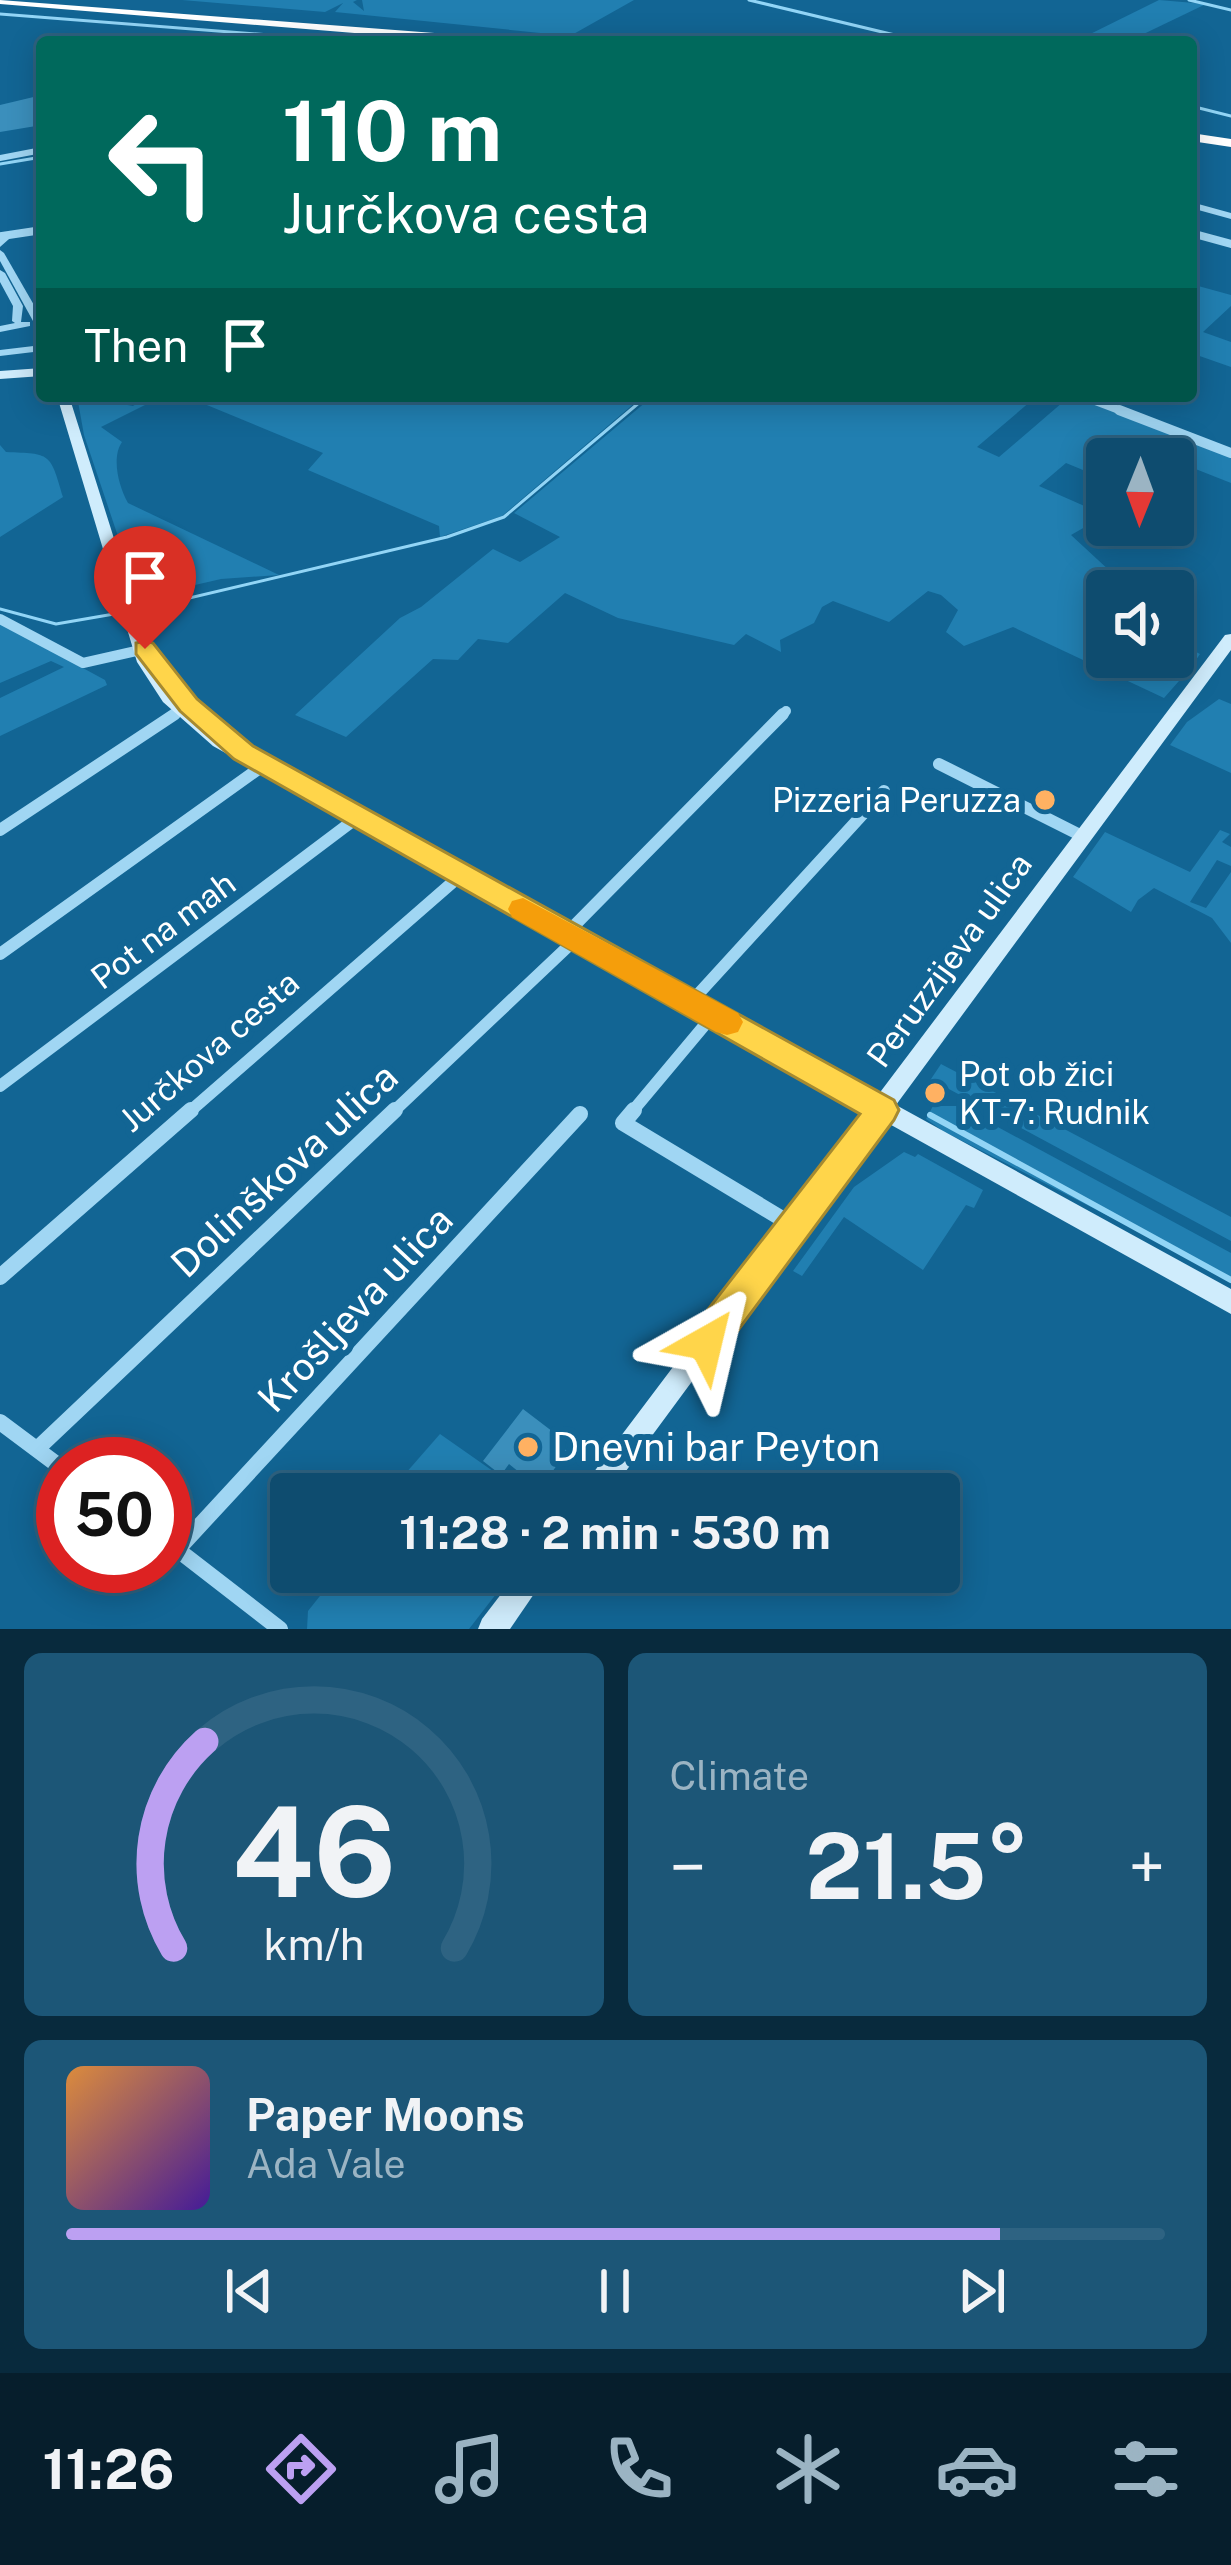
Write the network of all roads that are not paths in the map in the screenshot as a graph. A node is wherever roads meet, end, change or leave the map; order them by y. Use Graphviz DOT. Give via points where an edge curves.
graph roads {
  1 [pos="60,0"];
  2 [pos="0,1"];
  3 [pos="430,36"];
  4 [pos="475,36"];
  5 [pos="1197,135"];
  6 [pos="1229,139"];
  7 [pos="36,151"];
  8 [pos="0,158"];
  9 [pos="1197,206"];
  10 [pos="1231,215"];
  11 [pos="36,232"];
  12 [pos="1197,235"];
  13 [pos="1,242"];
  14 [pos="1231,244"];
  15 [pos="0,273"];
  16 [pos="36,312"];
  17 [pos="36,322"];
  18 [pos="6,325"];
  19 [pos="36,349"];
  20 [pos="6,360"];
  21 [pos="36,368"];
  22 [pos="36,368"];
  23 [pos="64,402"];
  24 [pos="1097,402"];
  25 [pos="1231,454"];
  26 [pos="0,620"];
  27 [pos="1231,639"];
  28 [pos="145,649"];
  29 [pos="184,707"];
  30 [pos="787,712"];
  31 [pos="939,764"];
  32 [pos="264,765"];
  33 [pos="884,791"];
  34 [pos="358,817"];
  35 [pos="0,830"];
  36 [pos="1084,837"];
  37 [pos="461,875"];
  38 [pos="572,936"];
  39 [pos="0,954"];
  40 [pos="691,1002"];
  41 [pos="714,1015"];
  42 [pos="0,1086"];
  43 [pos="883,1110"];
  44 [pos="580,1114"];
  45 [pos="795,1228"];
  46 [pos="0,1277"];
  47 [pos="1231,1302"];
  48 [pos="0,1422"];
  49 [pos="50,1437"];
  50 [pos="36,1448"];
  51 [pos="609,1473"];
  52 [pos="192,1522"];
  53 [pos="192,1560"];
  54 [pos="519,1593"];
  55 [pos="280,1629"];
  56 [pos="492,1629"];
  1 -- 4 [label="highway"];
  2 -- 3 [label="highway"];
  5 -- 6 [label="highway"];
  7 -- 8 [label="street"];
  9 -- 10 [label="street"];
  11 -- 13 [label="street"];
  12 -- 14 [label="street"];
  13 -- 16 [label="street"];
  15 -- 18 [label="street" via="12,303"];
  17 -- 18 [label="street"];
  19 -- 20 [label="street"];
  20 -- 21 [label="main road"];
  20 -- 22 [label="main road"];
  23 -- 28 [label="main road"];
  24 -- 25 [label="street"];
  26 -- 28 [label="street" via="83,663"];
  27 -- 36 [label="main road, Peruzzijeva ulica"];
  28 -- 29 [label="main road" via="145,662"];
  29 -- 32 [label="main road"];
  29 -- 35 [label="street"];
  30 -- 38 [label="street"];
  31 -- 36 [label="street"];
  32 -- 34 [label="main road"];
  32 -- 39 [label="street"];
  33 -- 40 [label="street"];
  34 -- 37 [label="main road"];
  34 -- 42 [label="street, Pot na mah"];
  36 -- 43 [label="main road, Peruzzijeva ulica"];
  37 -- 38 [label="main road"];
  37 -- 46 [label="street, Jurčkova cesta"];
  38 -- 40 [label="main road"];
  38 -- 49 [label="street, Dolinškova ulica"];
  40 -- 41 [label="main road"];
  41 -- 43 [label="main road"];
  41 -- 45 [label="street" via="623,1124"];
  43 -- 45 [label="main road, Peruzzijeva ulica"];
  43 -- 47 [label="main road"];
  44 -- 52 [label="street, Krošljeva ulica"];
  45 -- 51 [label="main road, Peruzzijeva ulica"];
  48 -- 50 [label="street"];
  53 -- 55 [label="street"];
  54 -- 56 [label="main road"];
}
